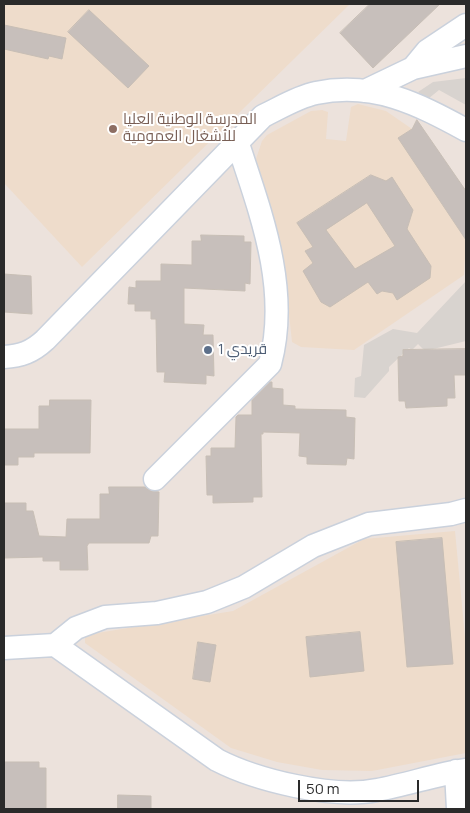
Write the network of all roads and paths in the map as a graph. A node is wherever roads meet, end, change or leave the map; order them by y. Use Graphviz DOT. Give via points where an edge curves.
graph roads {
  1 [pos="466,25"];
  2 [pos="466,56"];
  3 [pos="412,68"];
  4 [pos="365,91"];
  5 [pos="466,130"];
  6 [pos="238,144"];
  7 [pos="4,358"];
  8 [pos="155,479"];
  9 [pos="461,515"];
  10 [pos="55,645"];
  11 [pos="4,648"];
  12 [pos="461,771"];
  13 [pos="458,809"];
  1 -- 3 [label="street" via="427,51"];
  2 -- 3 [label="street"];
  3 -- 4 [label="street"];
  4 -- 5 [label="street" via="419,105"];
  4 -- 6 [label="street" via="315,93 290,102 263,116"];
  6 -- 7 [label="street" via="34,351"];
  6 -- 8 [label="street" via="274,270 273,352 270,364"];
  9 -- 10 [label="street" via="369,524 314,546 244,587 207,602 157,613 105,617 76,628"];
  10 -- 11 [label="street"];
  10 -- 12 [label="street" via="216,760 240,772 297,786 374,791"];
  12 -- 13 [label="street"];
}
